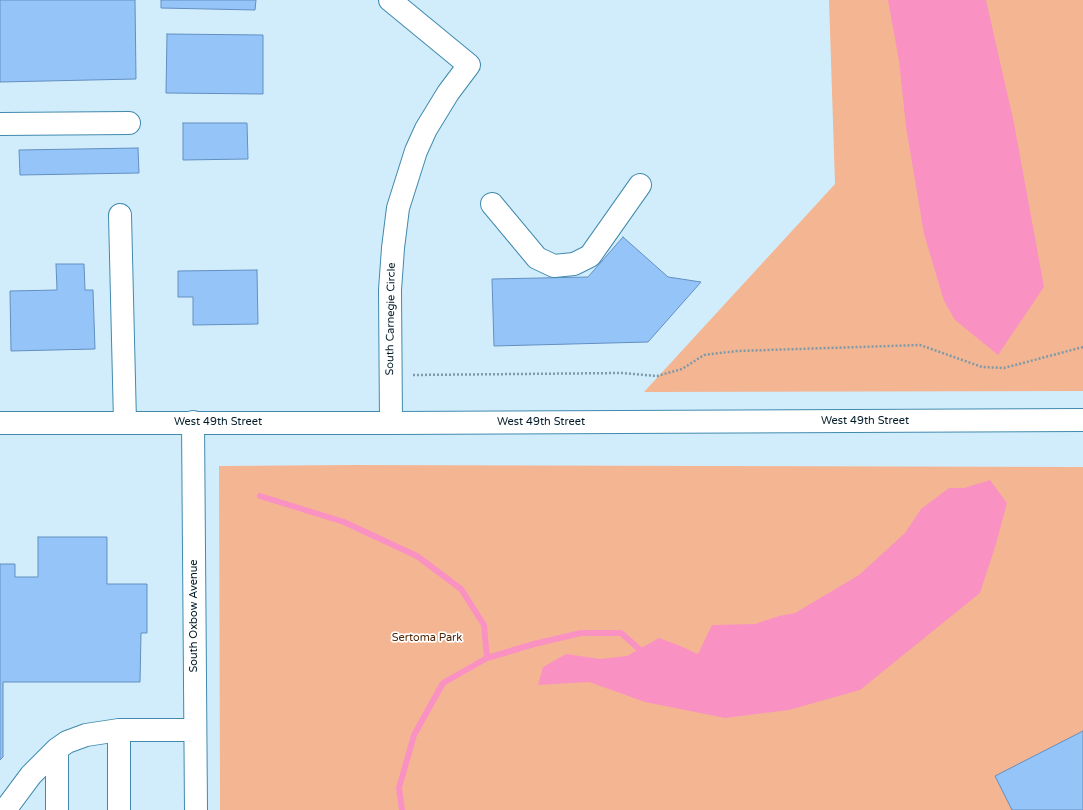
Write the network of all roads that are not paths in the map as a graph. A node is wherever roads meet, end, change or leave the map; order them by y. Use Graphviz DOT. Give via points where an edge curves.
graph roads {
  1 [pos="390,0"];
  2 [pos="129,123"];
  3 [pos="0,124"];
  4 [pos="640,185"];
  5 [pos="492,204"];
  6 [pos="120,214"];
  7 [pos="1083,420"];
  8 [pos="125,422"];
  9 [pos="193,422"];
  10 [pos="0,423"];
  11 [pos="391,423"];
  12 [pos="119,730"];
  13 [pos="195,730"];
  14 [pos="57,749"];
  15 [pos="5,810"];
  16 [pos="57,810"];
  17 [pos="119,810"];
  18 [pos="196,810"];
  1 -- 11 [label="main road, South Carnegie Circle" via="469,65 426,129 416,151 398,208 390,290"];
  2 -- 3 [label="main road"];
  4 -- 5 [label="main road" via="590,256 574,264 554,266 537,258"];
  6 -- 8 [label="main road"];
  7 -- 11 [label="main road, West 49th Street"];
  8 -- 9 [label="main road, West 49th Street"];
  8 -- 10 [label="main road, West 49th Street"];
  9 -- 11 [label="main road, West 49th Street"];
  9 -- 13 [label="main road, South Oxbow Avenue"];
  12 -- 13 [label="main road"];
  12 -- 14 [label="main road" via="86,735"];
  12 -- 17 [label="main road"];
  13 -- 18 [label="main road, South Oxbow Avenue"];
  14 -- 15 [label="main road" via="32,775"];
  14 -- 16 [label="main road"];
}
